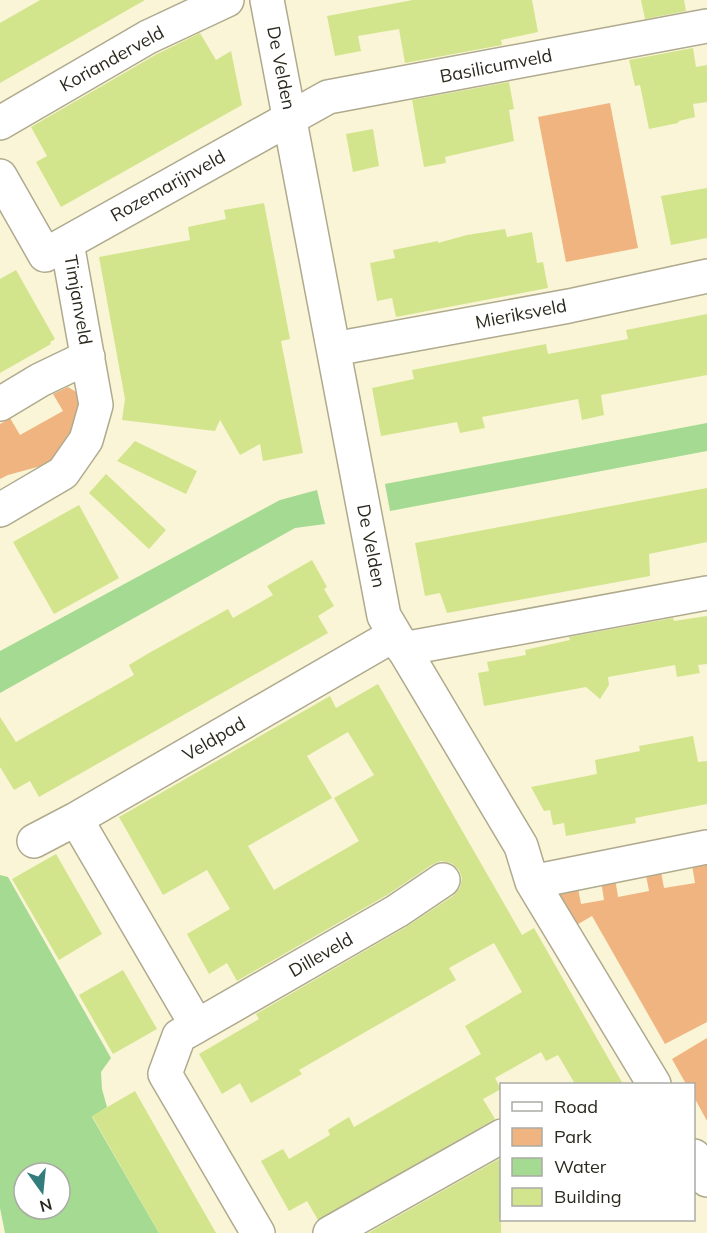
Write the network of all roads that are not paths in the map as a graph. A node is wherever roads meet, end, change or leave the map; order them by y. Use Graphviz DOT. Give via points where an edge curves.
graph roads {
  1 [pos="227,0"];
  2 [pos="267,0"];
  3 [pos="707,26"];
  4 [pos="290,117"];
  5 [pos="0,123"];
  6 [pos="0,177"];
  7 [pos="56,249"];
  8 [pos="707,276"];
  9 [pos="334,349"];
  10 [pos="88,357"];
  11 [pos="0,404"];
  12 [pos="0,510"];
  13 [pos="707,594"];
  14 [pos="398,642"];
  15 [pos="76,819"];
  16 [pos="34,841"];
  17 [pos="707,847"];
  18 [pos="443,880"];
  19 [pos="532,882"];
  20 [pos="196,1026"];
  21 [pos="653,1083"];
  22 [pos="500,1137"];
  23 [pos="695,1159"];
  24 [pos="707,1180"];
  25 [pos="258,1233"];
  26 [pos="330,1233"];
  1 -- 5 [label="street, Korianderveld" via="148,37"];
  2 -- 4 [label="street, De Velden"];
  3 -- 4 [label="street, Basilicumveld" via="328,96"];
  4 -- 7 [label="street, Rozemarijnveld"];
  4 -- 9 [label="street, De Velden"];
  6 -- 7 [label="street, Timjanveld"];
  7 -- 10 [label="street, Timjanveld"];
  8 -- 9 [label="street, Mieriksveld"];
  9 -- 14 [label="street, De Velden" via="384,616"];
  10 -- 11 [label="street, Timjanveld"];
  10 -- 12 [label="street, Timjanveld" via="96,405 86,440 63,473"];
  13 -- 14 [label="street, Veldpad"];
  14 -- 15 [label="street, Veldpad"];
  14 -- 19 [label="street, De Velden" via="521,846"];
  15 -- 16 [label="street, Veldpad"];
  15 -- 20 [label="street"];
  17 -- 19 [label="street"];
  18 -- 20 [label="street, Dilleveld" via="397,911"];
  19 -- 21 [label="street"];
  20 -- 25 [label="street, Dilleveld" via="179,1036 165,1074"];
  22 -- 26 [label="street"];
  23 -- 24 [label="street"];
}
